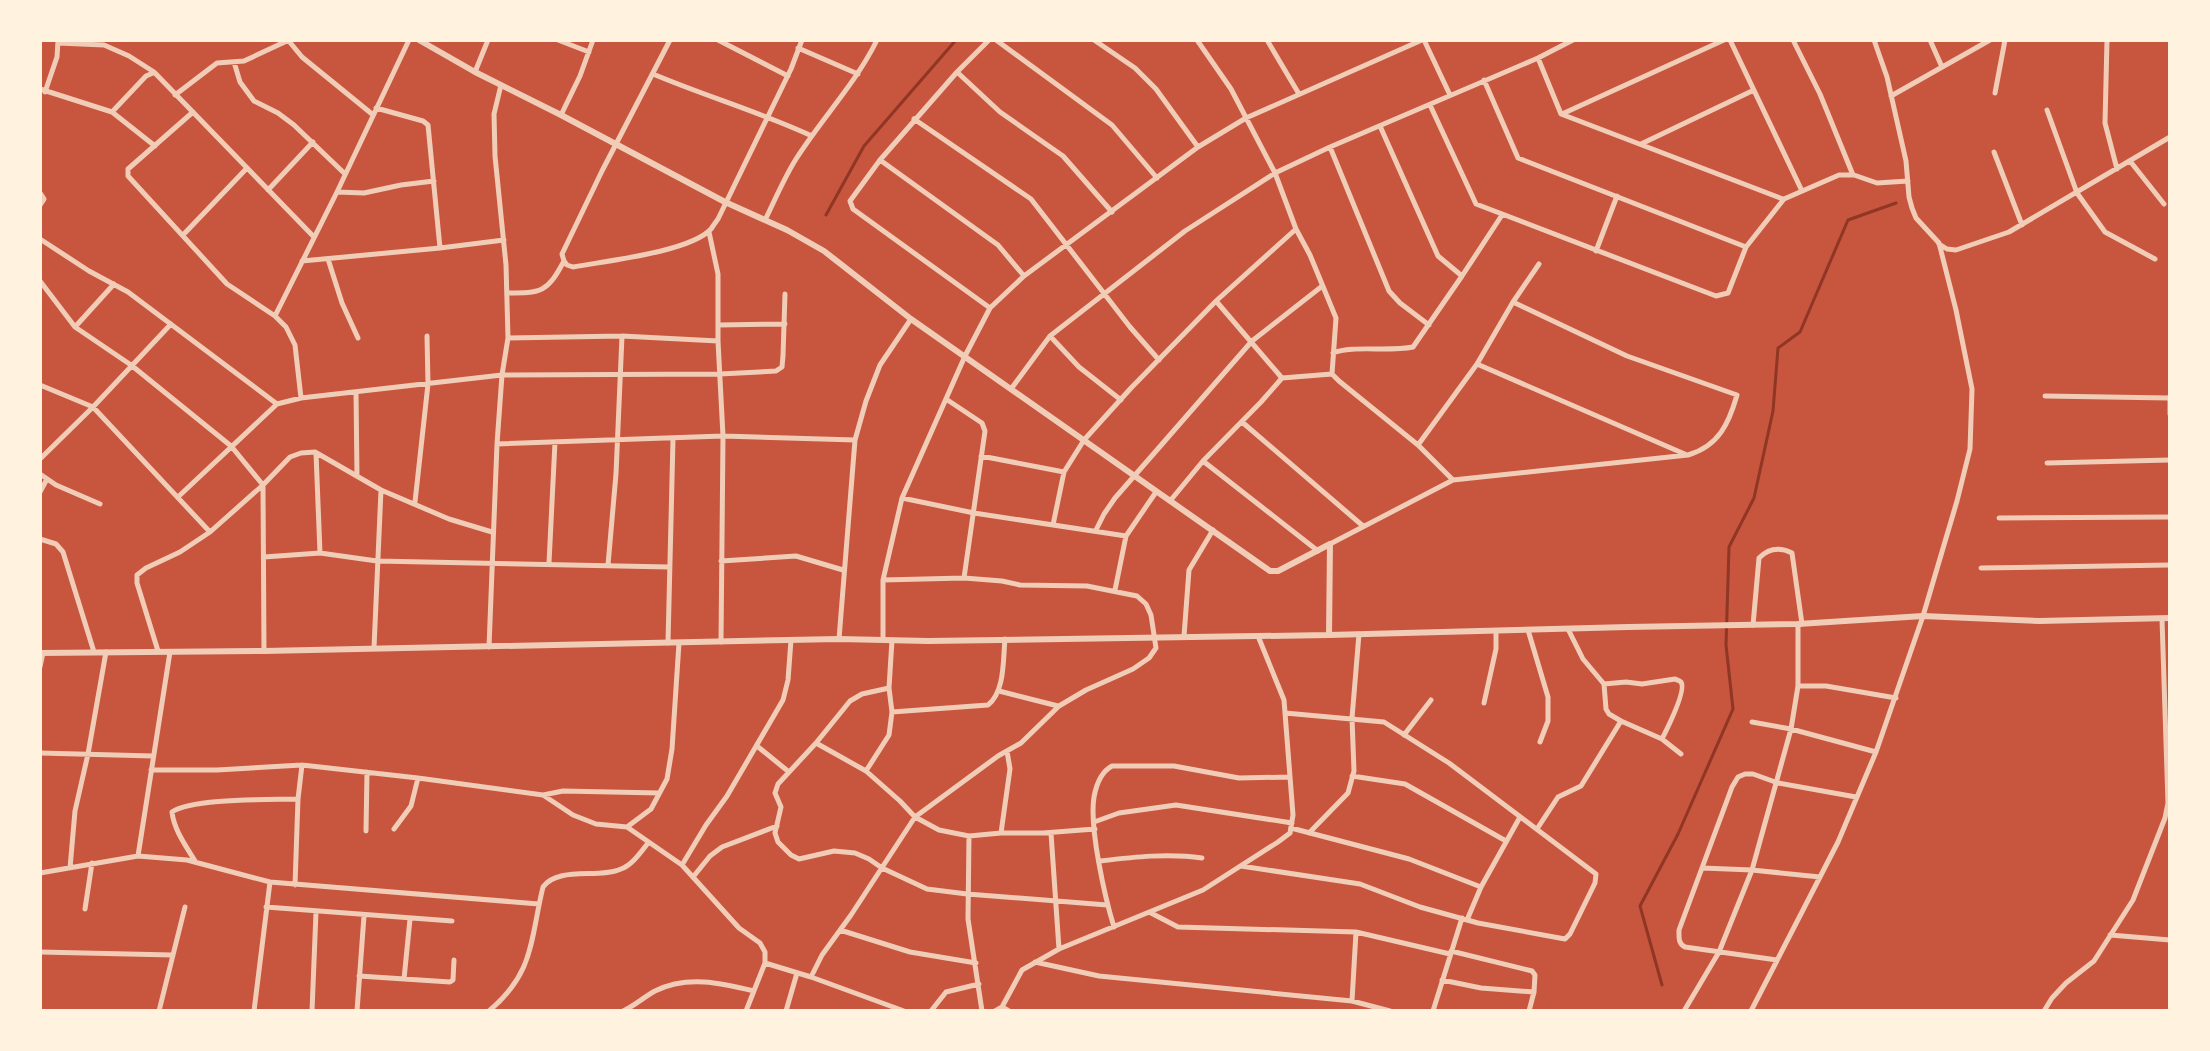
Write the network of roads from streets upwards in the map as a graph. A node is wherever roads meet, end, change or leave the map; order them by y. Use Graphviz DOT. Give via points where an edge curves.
graph roads {
  1 [pos="288,40"];
  2 [pos="409,40"];
  3 [pos="419,40"];
  4 [pos="488,40"];
  5 [pos="558,40"];
  6 [pos="593,40"];
  7 [pos="670,40"];
  8 [pos="718,40"];
  9 [pos="802,40"];
  10 [pos="877,40"];
  11 [pos="989,40"];
  12 [pos="996,40"];
  13 [pos="1094,40"];
  14 [pos="1197,40"];
  15 [pos="1423,40"];
  16 [pos="1573,40"];
  17 [pos="1727,40"];
  18 [pos="1793,40"];
  19 [pos="1874,40"];
  20 [pos="1930,40"];
  21 [pos="1990,40"];
  22 [pos="2005,40"];
  23 [pos="2107,40"];
  24 [pos="1270,41"];
  25 [pos="58,42"];
  26 [pos="428,42"];
  27 [pos="798,48"];
  28 [pos="589,52"];
  29 [pos="1538,58"];
  30 [pos="234,62"];
  31 [pos="1942,67"];
  32 [pos="154,72"];
  33 [pos="475,72"];
  34 [pos="957,72"];
  35 [pos="653,74"];
  36 [pos="858,74"];
  37 [pos="788,76"];
  38 [pos="1484,80"];
  39 [pos="501,85"];
  40 [pos="43,90"];
  41 [pos="1754,90"];
  42 [pos="1995,93"];
  43 [pos="1299,94"];
  44 [pos="175,95"];
  45 [pos="1450,95"];
  46 [pos="1891,96"];
  47 [pos="1430,105"];
  48 [pos="2047,110"];
  49 [pos="374,111"];
  50 [pos="112,112"];
  51 [pos="193,112"];
  52 [pos="1561,114"];
  53 [pos="561,115"];
  54 [pos="767,116"];
  55 [pos="1246,118"];
  56 [pos="914,119"];
  57 [pos="1380,126"];
  58 [pos="812,136"];
  59 [pos="2170,137"];
  60 [pos="313,142"];
  61 [pos="616,143"];
  62 [pos="1641,145"];
  63 [pos="155,146"];
  64 [pos="1198,147"];
  65 [pos="1330,147"];
  66 [pos="1994,152"];
  67 [pos="880,160"];
  68 [pos="2130,161"];
  69 [pos="247,168"];
  70 [pos="2117,169"];
  71 [pos="344,173"];
  72 [pos="1275,173"];
  73 [pos="1854,175"];
  74 [pos="1157,178"];
  75 [pos="434,181"];
  76 [pos="1908,181"];
  77 [pos="268,190"];
  78 [pos="1802,191"];
  79 [pos="337,192"];
  80 [pos="40,193"];
  81 [pos="2077,193"];
  82 [pos="1617,196"];
  83 [pos="1784,199"];
  84 [pos="725,202"];
  85 [pos="2164,204"];
  86 [pos="40,205"];
  87 [pos="1112,212"];
  88 [pos="1502,215"];
  89 [pos="765,220"];
  90 [pos="2022,225"];
  91 [pos="1296,229"];
  92 [pos="709,231"];
  93 [pos="183,235"];
  94 [pos="314,237"];
  95 [pos="40,239"];
  96 [pos="504,240"];
  97 [pos="1939,243"];
  98 [pos="1067,246"];
  99 [pos="1746,247"];
  100 [pos="440,248"];
  101 [pos="1596,251"];
  102 [pos="328,259"];
  103 [pos="2155,259"];
  104 [pos="301,261"];
  105 [pos="565,263"];
  106 [pos="1539,264"];
  107 [pos="1024,276"];
  108 [pos="1462,276"];
  109 [pos="40,281"];
  110 [pos="114,284"];
  111 [pos="1321,287"];
  112 [pos="507,293"];
  113 [pos="785,294"];
  114 [pos="1106,294"];
  115 [pos="1216,301"];
  116 [pos="1513,302"];
  117 [pos="990,308"];
  118 [pos="275,316"];
  119 [pos="911,319"];
  120 [pos="171,324"];
  121 [pos="785,324"];
  122 [pos="719,325"];
  123 [pos="1429,325"];
  124 [pos="75,327"];
  125 [pos="427,336"];
  126 [pos="622,336"];
  127 [pos="1050,336"];
  128 [pos="358,338"];
  129 [pos="508,338"];
  130 [pos="718,341"];
  131 [pos="1252,341"];
  132 [pos="1332,354"];
  133 [pos="965,356"];
  134 [pos="1159,360"];
  135 [pos="1477,364"];
  136 [pos="131,365"];
  137 [pos="621,374"];
  138 [pos="720,374"];
  139 [pos="1332,374"];
  140 [pos="502,375"];
  141 [pos="1282,378"];
  142 [pos="428,384"];
  143 [pos="41,387"];
  144 [pos="1011,389"];
  145 [pos="356,392"];
  146 [pos="2045,396"];
  147 [pos="2170,397"];
  148 [pos="301,398"];
  149 [pos="946,399"];
  150 [pos="1121,400"];
  151 [pos="277,404"];
  152 [pos="93,407"];
  153 [pos="2170,414"];
  154 [pos="1242,422"];
  155 [pos="723,436"];
  156 [pos="673,439"];
  157 [pos="617,440"];
  158 [pos="855,440"];
  159 [pos="1084,440"];
  160 [pos="555,442"];
  161 [pos="497,444"];
  162 [pos="1418,445"];
  163 [pos="231,446"];
  164 [pos="315,452"];
  165 [pos="1688,455"];
  166 [pos="981,456"];
  167 [pos="40,459"];
  168 [pos="2170,460"];
  169 [pos="1203,461"];
  170 [pos="2047,463"];
  171 [pos="1064,472"];
  172 [pos="40,474"];
  173 [pos="357,477"];
  174 [pos="1134,477"];
  175 [pos="47,479"];
  176 [pos="1453,480"];
  177 [pos="263,485"];
  178 [pos="381,490"];
  179 [pos="40,492"];
  180 [pos="1156,492"];
  181 [pos="179,496"];
  182 [pos="902,498"];
  183 [pos="1170,501"];
  184 [pos="415,503"];
  185 [pos="100,504"];
  186 [pos="974,513"];
  187 [pos="2170,517"];
  188 [pos="1999,518"];
  189 [pos="1053,525"];
  190 [pos="1363,526"];
  191 [pos="1096,530"];
  192 [pos="1213,530"];
  193 [pos="210,532"];
  194 [pos="492,532"];
  195 [pos="1126,536"];
  196 [pos="40,539"];
  197 [pos="1330,544"];
  198 [pos="1318,551"];
  199 [pos="320,553"];
  200 [pos="264,557"];
  201 [pos="377,561"];
  202 [pos="721,561"];
  203 [pos="492,562"];
  204 [pos="549,563"];
  205 [pos="608,565"];
  206 [pos="2170,565"];
  207 [pos="669,567"];
  208 [pos="1981,568"];
  209 [pos="843,570"];
  210 [pos="964,578"];
  211 [pos="883,580"];
  212 [pos="1115,590"];
  213 [pos="1923,616"];
  214 [pos="2170,618"];
  215 [pos="2162,619"];
  216 [pos="1800,624"];
  217 [pos="1753,625"];
  218 [pos="1568,629"];
  219 [pos="1528,630"];
  220 [pos="1496,631"];
  221 [pos="1359,634"];
  222 [pos="1329,635"];
  223 [pos="1155,636"];
  224 [pos="1184,636"];
  225 [pos="1258,636"];
  226 [pos="839,639"];
  227 [pos="1005,639"];
  228 [pos="791,640"];
  229 [pos="883,640"];
  230 [pos="892,640"];
  231 [pos="721,642"];
  232 [pos="679,643"];
  233 [pos="668,644"];
  234 [pos="489,647"];
  235 [pos="374,648"];
  236 [pos="158,651"];
  237 [pos="264,651"];
  238 [pos="94,652"];
  239 [pos="106,652"];
  240 [pos="170,652"];
  241 [pos="41,653"];
  242 [pos="40,667"];
  243 [pos="1604,684"];
  244 [pos="1798,686"];
  245 [pos="889,688"];
  246 [pos="999,691"];
  247 [pos="1896,698"];
  248 [pos="1431,700"];
  249 [pos="1484,703"];
  250 [pos="1059,706"];
  251 [pos="892,712"];
  252 [pos="1285,713"];
  253 [pos="1352,718"];
  254 [pos="1621,721"];
  255 [pos="1752,722"];
  256 [pos="1791,729"];
  257 [pos="1404,735"];
  258 [pos="1662,739"];
  259 [pos="1540,742"];
  260 [pos="816,743"];
  261 [pos="757,746"];
  262 [pos="1007,751"];
  263 [pos="1876,752"];
  264 [pos="40,753"];
  265 [pos="88,754"];
  266 [pos="1681,754"];
  267 [pos="153,756"];
  268 [pos="302,765"];
  269 [pos="151,770"];
  270 [pos="866,771"];
  271 [pos="367,772"];
  272 [pos="789,772"];
  273 [pos="1352,776"];
  274 [pos="1290,777"];
  275 [pos="418,778"];
  276 [pos="1778,783"];
  277 [pos="660,793"];
  278 [pos="543,795"];
  279 [pos="1856,797"];
  280 [pos="298,799"];
  281 [pos="915,817"];
  282 [pos="1520,817"];
  283 [pos="1291,825"];
  284 [pos="777,826"];
  285 [pos="1094,826"];
  286 [pos="627,827"];
  287 [pos="394,829"];
  288 [pos="1537,829"];
  289 [pos="366,831"];
  290 [pos="1001,833"];
  291 [pos="1051,833"];
  292 [pos="1309,833"];
  293 [pos="969,836"];
  294 [pos="1506,841"];
  295 [pos="648,843"];
  296 [pos="138,856"];
  297 [pos="1202,858"];
  298 [pos="1100,861"];
  299 [pos="196,862"];
  300 [pos="92,863"];
  301 [pos="682,865"];
  302 [pos="1241,866"];
  303 [pos="70,868"];
  304 [pos="882,868"];
  305 [pos="1702,868"];
  306 [pos="1752,870"];
  307 [pos="40,873"];
  308 [pos="693,877"];
  309 [pos="1820,877"];
  310 [pos="270,882"];
  311 [pos="295,885"];
  312 [pos="1481,887"];
  313 [pos="967,894"];
  314 [pos="1056,901"];
  315 [pos="539,904"];
  316 [pos="1107,905"];
  317 [pos="185,907"];
  318 [pos="266,907"];
  319 [pos="85,909"];
  320 [pos="316,912"];
  321 [pos="1150,912"];
  322 [pos="364,916"];
  323 [pos="410,919"];
  324 [pos="1464,919"];
  325 [pos="452,921"];
  326 [pos="1114,927"];
  327 [pos="840,930"];
  328 [pos="1356,932"];
  329 [pos="2110,935"];
  330 [pos="2170,940"];
  331 [pos="1059,949"];
  332 [pos="40,952"];
  333 [pos="1450,952"];
  334 [pos="1719,952"];
  335 [pos="172,955"];
  336 [pos="454,960"];
  337 [pos="1777,960"];
  338 [pos="1034,962"];
  339 [pos="765,963"];
  340 [pos="976,963"];
  341 [pos="797,973"];
  342 [pos="359,976"];
  343 [pos="811,977"];
  344 [pos="404,979"];
  345 [pos="1442,980"];
  346 [pos="979,984"];
  347 [pos="754,991"];
  348 [pos="1534,992"];
  349 [pos="1352,1001"];
  350 [pos="1002,1007"];
  351 [pos="159,1011"];
  352 [pos="254,1011"];
  353 [pos="312,1011"];
  354 [pos="357,1011"];
  355 [pos="489,1011"];
  356 [pos="623,1011"];
  357 [pos="746,1011"];
  358 [pos="786,1011"];
  359 [pos="904,1011"];
  360 [pos="931,1011"];
  361 [pos="982,1011"];
  362 [pos="995,1011"];
  363 [pos="1009,1011"];
  364 [pos="1390,1011"];
  365 [pos="1433,1011"];
  366 [pos="1529,1011"];
  367 [pos="1684,1011"];
  368 [pos="1751,1011"];
  369 [pos="2044,1011"];
  1 -- 30 [label="street"];
  1 -- 49 [label="street" via="302,57"];
  2 -- 49 [label="street"];
  3 -- 26 [label="street"];
  4 -- 33 [label="street"];
  5 -- 28 [label="street"];
  6 -- 28 [label="street"];
  7 -- 35 [label="street"];
  8 -- 37 [label="street"];
  9 -- 27 [label="street"];
  10 -- 36 [label="street"];
  11 -- 34 [label="street"];
  12 -- 74 [label="street" via="1112,125"];
  13 -- 64 [label="street" via="1156,89"];
  14 -- 55 [label="street"];
  15 -- 43 [label="street"];
  15 -- 45 [label="street"];
  16 -- 29 [label="street"];
  17 -- 41 [label="street"];
  17 -- 52 [label="street"];
  18 -- 73 [label="street"];
  19 -- 46 [label="street"];
  20 -- 31 [label="street"];
  21 -- 31 [label="street"];
  22 -- 42 [label="street"];
  23 -- 70 [label="street" via="2105,123"];
  24 -- 43 [label="street"];
  25 -- 32 [label="street" via="104,45"];
  25 -- 40 [label="street"];
  26 -- 33 [label="street"];
  27 -- 36 [label="street"];
  27 -- 37 [label="street"];
  28 -- 53 [label="street"];
  29 -- 38 [label="street"];
  29 -- 52 [label="street"];
  30 -- 44 [label="street" via="217,63"];
  30 -- 60 [label="street" via="254,101"];
  31 -- 46 [label="street"];
  32 -- 44 [label="street"];
  32 -- 50 [label="street"];
  33 -- 39 [label="street"];
  34 -- 56 [label="street"];
  34 -- 87 [label="street" via="1000,112 1063,156"];
  35 -- 54 [label="street"];
  35 -- 61 [label="street"];
  36 -- 58 [label="street"];
  37 -- 54 [label="street"];
  38 -- 45 [label="street"];
  38 -- 82 [label="street" via="1518,158"];
  39 -- 53 [label="street"];
  39 -- 96 [label="street" via="494,114"];
  40 -- 50 [label="street"];
  41 -- 62 [label="street"];
  41 -- 78 [label="street"];
  43 -- 55 [label="street"];
  44 -- 51 [label="street"];
  45 -- 47 [label="street"];
  46 -- 76 [label="street"];
  47 -- 57 [label="street"];
  47 -- 88 [label="street" via="1476,204"];
  48 -- 81 [label="street"];
  49 -- 71 [label="street"];
  49 -- 75 [label="street" via="428,125"];
  50 -- 63 [label="street"];
  51 -- 63 [label="street"];
  51 -- 69 [label="street"];
  52 -- 62 [label="street"];
  53 -- 61 [label="street"];
  54 -- 58 [label="street"];
  54 -- 84 [label="street"];
  55 -- 64 [label="street"];
  55 -- 72 [label="street"];
  56 -- 67 [label="street"];
  56 -- 98 [label="street" via="1031,199"];
  57 -- 65 [label="street"];
  57 -- 108 [label="street" via="1438,256"];
  58 -- 89 [label="street"];
  59 -- 68 [label="street"];
  60 -- 71 [label="street"];
  60 -- 77 [label="street"];
  61 -- 84 [label="street"];
  61 -- 105 [label="street" via="562,254"];
  62 -- 83 [label="street"];
  63 -- 93 [label="street" via="128,176"];
  64 -- 74 [label="street"];
  65 -- 72 [label="street"];
  65 -- 123 [label="street" via="1389,291"];
  66 -- 90 [label="street"];
  67 -- 107 [label="street" via="998,245"];
  67 -- 117 [label="street" via="850,201 853,209"];
  68 -- 70 [label="street"];
  68 -- 85 [label="street"];
  69 -- 77 [label="street"];
  69 -- 93 [label="street"];
  70 -- 81 [label="street"];
  71 -- 79 [label="street"];
  72 -- 91 [label="street"];
  72 -- 114 [label="street" via="1185,231"];
  73 -- 76 [label="street" via="1877,183"];
  73 -- 78 [label="street" via="1839,175"];
  74 -- 87 [label="street"];
  75 -- 79 [label="street" via="364,193"];
  75 -- 100 [label="street"];
  76 -- 97 [label="street" via="1916,218"];
  77 -- 94 [label="street"];
  78 -- 83 [label="street"];
  79 -- 94 [label="street"];
  80 -- 86 [label="street"];
  81 -- 90 [label="street"];
  81 -- 103 [label="street" via="2105,232"];
  82 -- 99 [label="street"];
  82 -- 101 [label="street"];
  83 -- 99 [label="street"];
  84 -- 89 [label="street"];
  84 -- 92 [label="street"];
  87 -- 98 [label="street"];
  88 -- 101 [label="street"];
  88 -- 108 [label="street"];
  89 -- 119 [label="street" via="824,251"];
  90 -- 97 [label="street" via="1956,250"];
  91 -- 111 [label="street"];
  91 -- 115 [label="street"];
  92 -- 105 [label="street" via="652,253 573,267"];
  92 -- 122 [label="street" via="718,274"];
  93 -- 118 [label="street" via="227,284"];
  94 -- 104 [label="street"];
  95 -- 110 [label="street"];
  96 -- 100 [label="street"];
  96 -- 112 [label="street"];
  97 -- 213 [label="street" via="1972,404 1961,488"];
  98 -- 107 [label="street"];
  98 -- 114 [label="street"];
  99 -- 101 [label="street" via="1728,293 1716,296"];
  100 -- 102 [label="street"];
  102 -- 104 [label="street"];
  102 -- 128 [label="street"];
  104 -- 118 [label="street"];
  105 -- 112 [label="street" via="547,288"];
  106 -- 116 [label="street"];
  107 -- 117 [label="street"];
  108 -- 123 [label="street"];
  109 -- 124 [label="street"];
  110 -- 120 [label="street"];
  110 -- 124 [label="street"];
  111 -- 131 [label="street"];
  111 -- 132 [label="street" via="1336,318"];
  112 -- 129 [label="street"];
  113 -- 121 [label="street"];
  114 -- 127 [label="street"];
  114 -- 134 [label="street"];
  115 -- 131 [label="street"];
  115 -- 134 [label="street"];
  116 -- 135 [label="street"];
  116 -- 165 [label="street" via="1627,356 1737,395 1718,437"];
  117 -- 133 [label="street"];
  118 -- 148 [label="street" via="295,345"];
  119 -- 133 [label="street"];
  119 -- 158 [label="street" via="880,365"];
  120 -- 136 [label="street"];
  120 -- 151 [label="street"];
  121 -- 122 [label="street"];
  121 -- 138 [label="street" via="782,367"];
  122 -- 130 [label="street"];
  123 -- 132 [label="street" via="1413,347"];
  124 -- 136 [label="street"];
  125 -- 142 [label="street"];
  126 -- 129 [label="street"];
  126 -- 130 [label="street"];
  126 -- 137 [label="street"];
  127 -- 144 [label="street"];
  127 -- 150 [label="street"];
  129 -- 140 [label="street"];
  130 -- 138 [label="street"];
  131 -- 141 [label="street"];
  131 -- 174 [label="street"];
  132 -- 139 [label="street"];
  133 -- 144 [label="street"];
  133 -- 149 [label="street"];
  134 -- 150 [label="street"];
  135 -- 162 [label="street"];
  135 -- 165 [label="street"];
  136 -- 152 [label="street"];
  136 -- 163 [label="street"];
  137 -- 138 [label="street"];
  137 -- 140 [label="street"];
  137 -- 157 [label="street"];
  138 -- 155 [label="street"];
  139 -- 141 [label="street"];
  139 -- 162 [label="street"];
  140 -- 142 [label="street"];
  140 -- 161 [label="street"];
  141 -- 154 [label="street"];
  142 -- 145 [label="street"];
  142 -- 184 [label="street"];
  143 -- 152 [label="street"];
  144 -- 159 [label="street"];
  145 -- 148 [label="street"];
  145 -- 173 [label="street"];
  146 -- 147 [label="street"];
  147 -- 153 [label="street"];
  148 -- 151 [label="street"];
  149 -- 166 [label="street" via="985,427"];
  149 -- 182 [label="street"];
  150 -- 159 [label="street"];
  151 -- 163 [label="street"];
  152 -- 167 [label="street"];
  152 -- 181 [label="street"];
  154 -- 169 [label="street"];
  154 -- 190 [label="street"];
  155 -- 156 [label="street"];
  155 -- 158 [label="street"];
  155 -- 202 [label="street"];
  156 -- 157 [label="street"];
  156 -- 207 [label="street"];
  157 -- 160 [label="street"];
  157 -- 205 [label="street"];
  158 -- 209 [label="street"];
  159 -- 171 [label="street"];
  159 -- 174 [label="street"];
  160 -- 161 [label="street"];
  160 -- 204 [label="street"];
  161 -- 194 [label="street"];
  162 -- 176 [label="street"];
  163 -- 177 [label="street"];
  163 -- 181 [label="street"];
  164 -- 173 [label="street"];
  164 -- 177 [label="street" via="290,457"];
  164 -- 199 [label="street"];
  165 -- 176 [label="street"];
  166 -- 171 [label="street"];
  166 -- 186 [label="street"];
  168 -- 170 [label="street"];
  169 -- 183 [label="street"];
  169 -- 198 [label="street"];
  171 -- 189 [label="street"];
  172 -- 175 [label="street"];
  173 -- 178 [label="street"];
  174 -- 180 [label="street"];
  174 -- 191 [label="street"];
  175 -- 179 [label="street"];
  175 -- 185 [label="street"];
  176 -- 190 [label="street"];
  177 -- 193 [label="street"];
  177 -- 200 [label="street"];
  178 -- 184 [label="street"];
  178 -- 201 [label="street"];
  180 -- 183 [label="street"];
  180 -- 195 [label="street"];
  181 -- 193 [label="street"];
  182 -- 186 [label="street"];
  182 -- 211 [label="street"];
  183 -- 192 [label="street"];
  184 -- 194 [label="street"];
  186 -- 189 [label="street"];
  186 -- 210 [label="street"];
  187 -- 188 [label="street"];
  189 -- 191 [label="street"];
  190 -- 197 [label="street"];
  191 -- 195 [label="street"];
  192 -- 198 [label="street" via="1270,571"];
  192 -- 224 [label="street" via="1189,570"];
  193 -- 236 [label="street" via="137,575"];
  194 -- 203 [label="street"];
  195 -- 212 [label="street"];
  196 -- 238 [label="street" via="63,552"];
  197 -- 198 [label="street"];
  197 -- 222 [label="street"];
  199 -- 200 [label="street"];
  199 -- 201 [label="street"];
  200 -- 237 [label="street"];
  201 -- 203 [label="street"];
  201 -- 235 [label="street"];
  202 -- 209 [label="street" via="796,556"];
  202 -- 231 [label="street"];
  203 -- 204 [label="street"];
  203 -- 234 [label="street"];
  204 -- 205 [label="street"];
  205 -- 207 [label="street"];
  206 -- 208 [label="street"];
  207 -- 233 [label="street"];
  209 -- 226 [label="street"];
  210 -- 211 [label="street"];
  210 -- 212 [label="street"];
  211 -- 229 [label="street"];
  212 -- 223 [label="street" via="1146,604"];
  213 -- 215 [label="street"];
  213 -- 216 [label="street"];
  213 -- 247 [label="street"];
  214 -- 215 [label="street"];
  215 -- 329 [label="street" via="2168,803 2133,900"];
  216 -- 217 [label="street"];
  216 -- 217 [label="street" via="1792,553 1784,549 1767,550 1759,558"];
  216 -- 244 [label="street"];
  217 -- 218 [label="street"];
  218 -- 219 [label="street"];
  218 -- 243 [label="street"];
  219 -- 220 [label="street"];
  219 -- 259 [label="street" via="1548,697 1548,721"];
  220 -- 221 [label="street"];
  220 -- 249 [label="street"];
  221 -- 222 [label="street"];
  221 -- 253 [label="street"];
  222 -- 225 [label="street"];
  223 -- 224 [label="street"];
  223 -- 227 [label="street"];
  223 -- 250 [label="street" via="1156,648 1149,658"];
  224 -- 225 [label="street"];
  225 -- 252 [label="street"];
  226 -- 228 [label="street"];
  226 -- 229 [label="street"];
  227 -- 230 [label="street"];
  227 -- 246 [label="street"];
  228 -- 231 [label="street"];
  228 -- 261 [label="street" via="783,700"];
  229 -- 230 [label="street"];
  230 -- 245 [label="street"];
  231 -- 232 [label="street"];
  232 -- 233 [label="street"];
  232 -- 277 [label="street" via="672,749"];
  233 -- 234 [label="street"];
  234 -- 235 [label="street"];
  235 -- 237 [label="street"];
  236 -- 239 [label="street"];
  236 -- 240 [label="street"];
  237 -- 240 [label="street"];
  238 -- 239 [label="street"];
  238 -- 241 [label="street"];
  239 -- 265 [label="street"];
  240 -- 267 [label="street"];
  241 -- 242 [label="street"];
  243 -- 254 [label="street" via="1606,709"];
  243 -- 258 [label="street" via="1680,681 1681,694"];
  244 -- 247 [label="street"];
  244 -- 256 [label="street"];
  245 -- 251 [label="street"];
  245 -- 260 [label="street" via="850,701"];
  246 -- 250 [label="street"];
  246 -- 251 [label="street" via="988,705"];
  247 -- 263 [label="street"];
  248 -- 257 [label="street"];
  250 -- 262 [label="street"];
  251 -- 270 [label="street" via="889,735"];
  252 -- 253 [label="street"];
  252 -- 274 [label="street"];
  253 -- 257 [label="street" via="1384,722"];
  253 -- 273 [label="street"];
  254 -- 258 [label="street"];
  254 -- 288 [label="street" via="1581,786 1558,797"];
  255 -- 256 [label="street"];
  256 -- 263 [label="street"];
  256 -- 276 [label="street"];
  257 -- 282 [label="street"];
  258 -- 266 [label="street"];
  260 -- 270 [label="street"];
  260 -- 272 [label="street"];
  261 -- 272 [label="street"];
  261 -- 301 [label="street"];
  262 -- 281 [label="street"];
  262 -- 290 [label="street" via="1010,769"];
  263 -- 279 [label="street"];
  264 -- 265 [label="street"];
  265 -- 267 [label="street"];
  265 -- 303 [label="street"];
  267 -- 269 [label="street"];
  268 -- 269 [label="street"];
  268 -- 271 [label="street"];
  268 -- 280 [label="street"];
  269 -- 296 [label="street"];
  270 -- 281 [label="street"];
  271 -- 275 [label="street"];
  271 -- 289 [label="street"];
  272 -- 284 [label="street" via="775,793 781,807"];
  273 -- 292 [label="street" via="1348,793"];
  273 -- 294 [label="street" via="1405,784"];
  274 -- 283 [label="street"];
  274 -- 285 [label="street" via="1239,778 1174,766 1112,766 1102,773 1094,798"];
  275 -- 278 [label="street"];
  275 -- 287 [label="street" via="411,806"];
  276 -- 279 [label="street"];
  276 -- 305 [label="street" via="1753,774 1738,777"];
  276 -- 306 [label="street"];
  277 -- 278 [label="street"];
  277 -- 286 [label="street" via="651,809"];
  278 -- 286 [label="street" via="596,824"];
  279 -- 309 [label="street"];
  280 -- 299 [label="street" via="196,803 175,810 175,824"];
  280 -- 311 [label="street"];
  281 -- 293 [label="street" via="939,830"];
  281 -- 304 [label="street"];
  282 -- 288 [label="street"];
  282 -- 294 [label="street"];
  283 -- 285 [label="street" via="1176,805 1119,813"];
  283 -- 292 [label="street"];
  283 -- 302 [label="street" via="1290,833"];
  284 -- 304 [label="street" via="778,842 799,859 834,851 855,853"];
  284 -- 308 [label="street" via="722,847"];
  285 -- 291 [label="street"];
  285 -- 298 [label="street"];
  286 -- 295 [label="street"];
  288 -- 324 [label="street" via="1596,874 1570,934 1565,939"];
  290 -- 291 [label="street"];
  290 -- 293 [label="street"];
  291 -- 314 [label="street"];
  292 -- 312 [label="street" via="1409,859"];
  293 -- 313 [label="street"];
  294 -- 312 [label="street"];
  295 -- 301 [label="street"];
  295 -- 315 [label="street" via="625,868 546,882"];
  296 -- 299 [label="street"];
  296 -- 300 [label="street"];
  297 -- 298 [label="street" via="1160,855"];
  298 -- 316 [label="street"];
  299 -- 310 [label="street"];
  300 -- 303 [label="street"];
  300 -- 319 [label="street"];
  301 -- 308 [label="street"];
  302 -- 321 [label="street" via="1203,890"];
  302 -- 324 [label="street" via="1360,884"];
  303 -- 307 [label="street"];
  304 -- 313 [label="street" via="927,889"];
  304 -- 327 [label="street"];
  305 -- 306 [label="street"];
  305 -- 334 [label="street" via="1679,939 1685,947"];
  306 -- 309 [label="street"];
  306 -- 334 [label="street"];
  308 -- 339 [label="street" via="739,928 760,943"];
  309 -- 337 [label="street"];
  310 -- 311 [label="street"];
  310 -- 318 [label="street"];
  311 -- 315 [label="street"];
  312 -- 324 [label="street"];
  313 -- 314 [label="street"];
  313 -- 340 [label="street"];
  314 -- 316 [label="street"];
  314 -- 331 [label="street"];
  315 -- 355 [label="street" via="523,972"];
  316 -- 326 [label="street"];
  317 -- 335 [label="street"];
  318 -- 320 [label="street"];
  318 -- 352 [label="street"];
  320 -- 322 [label="street"];
  320 -- 353 [label="street"];
  321 -- 326 [label="street"];
  321 -- 328 [label="street" via="1178,927"];
  322 -- 323 [label="street"];
  322 -- 342 [label="street"];
  323 -- 325 [label="street"];
  323 -- 344 [label="street"];
  324 -- 333 [label="street"];
  326 -- 331 [label="street"];
  327 -- 340 [label="street" via="910,952"];
  327 -- 343 [label="street"];
  328 -- 333 [label="street"];
  328 -- 349 [label="street"];
  329 -- 330 [label="street"];
  329 -- 369 [label="street" via="2094,961 2066,983"];
  331 -- 338 [label="street"];
  332 -- 335 [label="street"];
  333 -- 345 [label="street"];
  333 -- 348 [label="street" via="1532,971"];
  334 -- 337 [label="street"];
  334 -- 367 [label="street"];
  335 -- 351 [label="street"];
  336 -- 344 [label="street" via="452,981"];
  337 -- 368 [label="street"];
  338 -- 349 [label="street" via="1099,976"];
  338 -- 350 [label="street" via="1022,970"];
  339 -- 341 [label="street"];
  339 -- 347 [label="street"];
  340 -- 346 [label="street"];
  341 -- 343 [label="street"];
  341 -- 358 [label="street"];
  342 -- 344 [label="street"];
  342 -- 354 [label="street"];
  343 -- 359 [label="street"];
  345 -- 348 [label="street"];
  345 -- 365 [label="street"];
  346 -- 360 [label="street" via="946,992"];
  346 -- 361 [label="street"];
  347 -- 356 [label="street" via="714,982 672,985"];
  347 -- 357 [label="street"];
  348 -- 366 [label="street"];
  349 -- 364 [label="street"];
  350 -- 362 [label="street"];
  350 -- 363 [label="street"];
}
